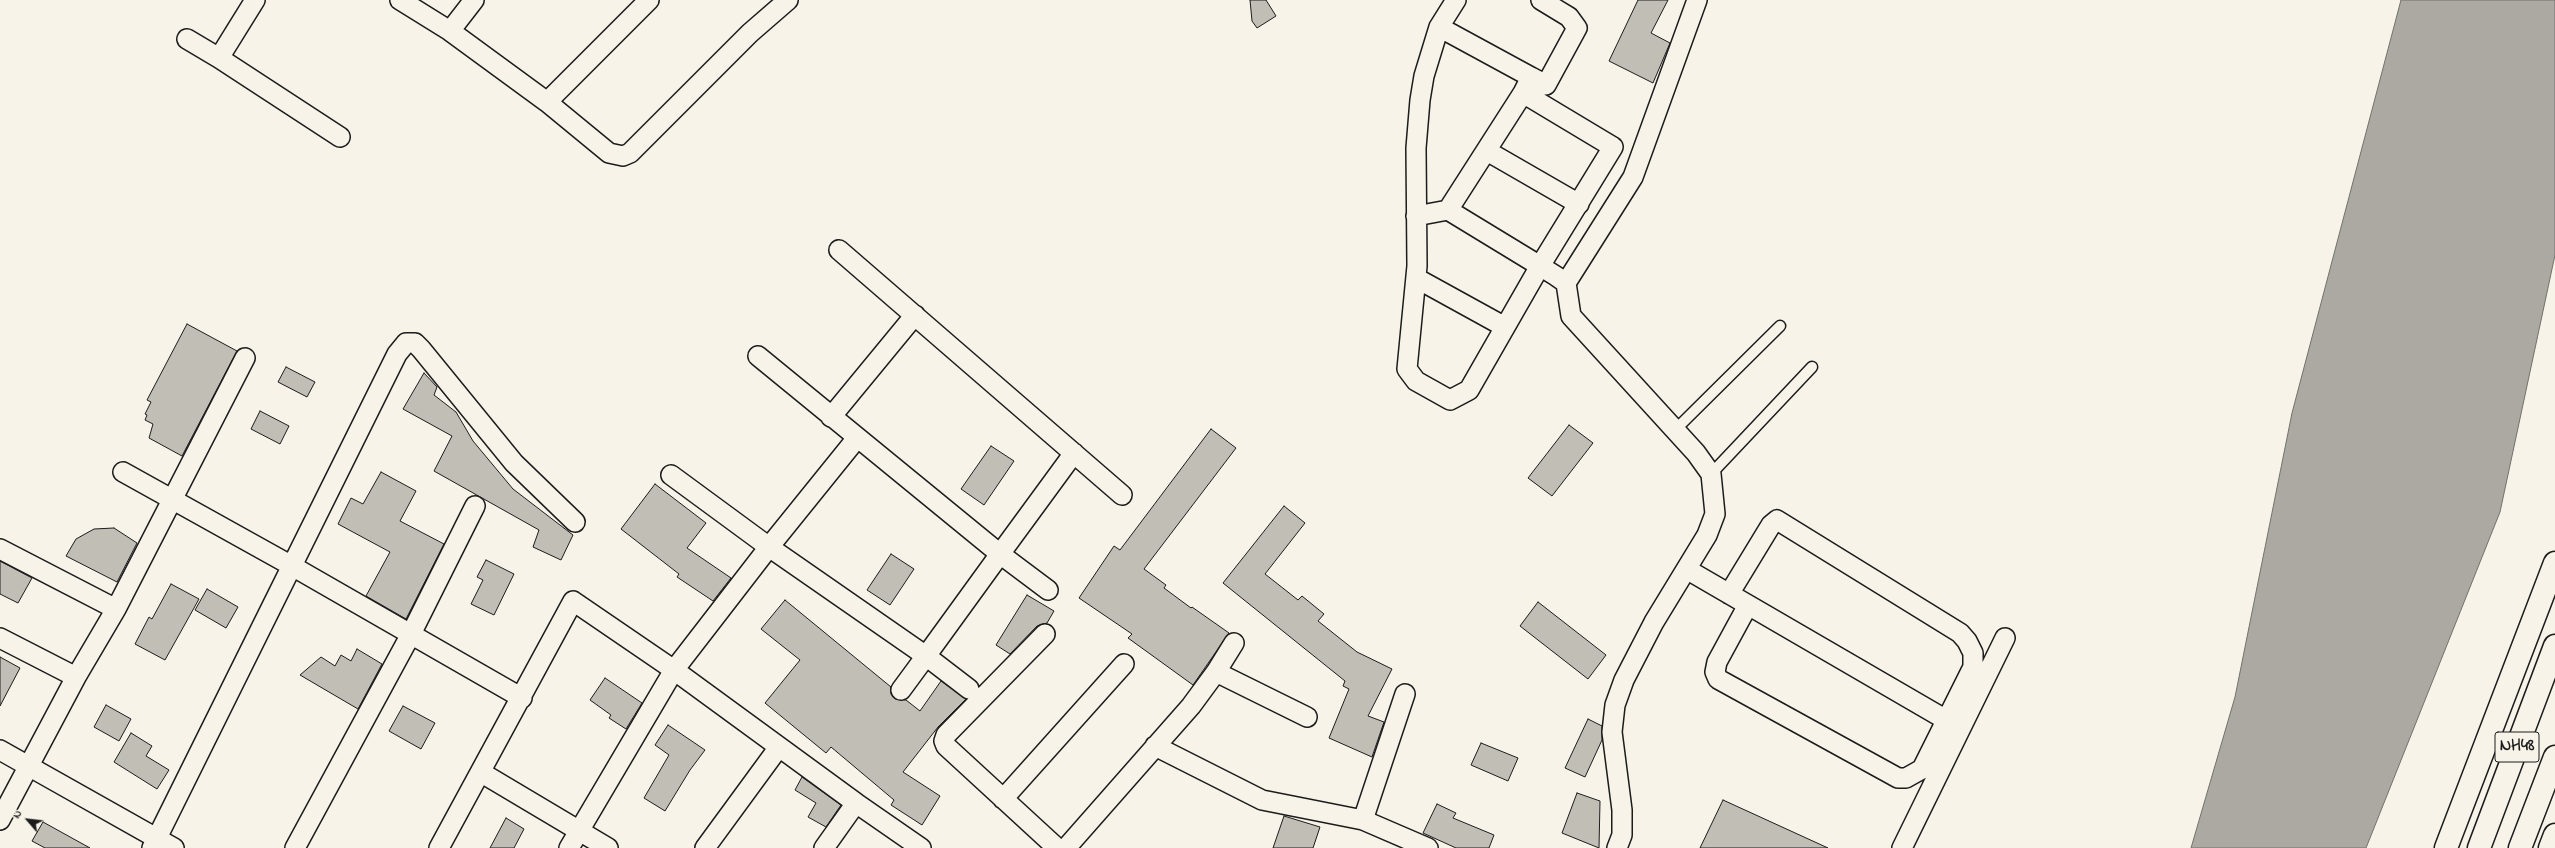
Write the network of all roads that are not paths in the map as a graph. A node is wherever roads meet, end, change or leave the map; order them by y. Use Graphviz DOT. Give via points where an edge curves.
graph roads {
  1 [pos="255,0"];
  2 [pos="400,0"];
  3 [pos="474,0"];
  4 [pos="649,0"];
  5 [pos="788,0"];
  6 [pos="1456,0"];
  7 [pos="1541,0"];
  8 [pos="1697,0"];
  9 [pos="1439,27"];
  10 [pos="450,30"];
  11 [pos="187,39"];
  12 [pos="219,58"];
  13 [pos="1527,85"];
  14 [pos="547,102"];
  15 [pos="340,137"];
  16 [pos="1613,147"];
  17 [pos="1487,151"];
  18 [pos="1636,169"];
  19 [pos="1579,204"];
  20 [pos="1448,210"];
  21 [pos="1416,216"];
  22 [pos="839,250"];
  23 [pos="1540,266"];
  24 [pos="1416,278"];
  25 [pos="1566,282"];
  26 [pos="915,315"];
  27 [pos="1505,326"];
  28 [pos="1780,326"];
  29 [pos="758,356"];
  30 [pos="246,358"];
  31 [pos="1812,367"];
  32 [pos="831,417"];
  33 [pos="1675,430"];
  34 [pos="857,438"];
  35 [pos="1074,453"];
  36 [pos="123,472"];
  37 [pos="1711,474"];
  38 [pos="671,475"];
  39 [pos="1122,495"];
  40 [pos="171,501"];
  41 [pos="475,506"];
  42 [pos="575,522"];
  43 [pos="769,547"];
  44 [pos="0,549"];
  45 [pos="1000,554"];
  46 [pos="2555,563"];
  47 [pos="292,566"];
  48 [pos="1688,570"];
  49 [pos="1048,590"];
  50 [pos="1729,594"];
  51 [pos="1748,605"];
  52 [pos="116,609"];
  53 [pos="411,634"];
  54 [pos="1045,634"];
  55 [pos="0,638"];
  56 [pos="2005,638"];
  57 [pos="1234,643"];
  58 [pos="2555,646"];
  59 [pos="926,656"];
  60 [pos="1124,664"];
  61 [pos="674,670"];
  62 [pos="1216,672"];
  63 [pos="76,677"];
  64 [pos="969,688"];
  65 [pos="902,690"];
  66 [pos="1405,694"];
  67 [pos="522,698"];
  68 [pos="1307,717"];
  69 [pos="1948,721"];
  70 [pos="1155,746"];
  71 [pos="779,747"];
  72 [pos="0,750"];
  73 [pos="2555,757"];
  74 [pos="29,766"];
  75 [pos="482,773"];
  76 [pos="1003,799"];
  77 [pos="856,803"];
  78 [pos="0,820"];
  79 [pos="1363,820"];
  80 [pos="578,830"];
  81 [pos="2555,835"];
  82 [pos="155,843"];
  83 [pos="174,848"];
  84 [pos="294,848"];
  85 [pos="439,848"];
  86 [pos="568,848"];
  87 [pos="608,848"];
  88 [pos="705,848"];
  89 [pos="824,848"];
  90 [pos="922,848"];
  91 [pos="1057,848"];
  92 [pos="1066,848"];
  93 [pos="1428,848"];
  94 [pos="1617,848"];
  95 [pos="1902,848"];
  96 [pos="2446,848"];
  97 [pos="2479,848"];
  98 [pos="2520,848"];
  99 [pos="2550,848"];
  1 -- 12 [label="street"];
  2 -- 10 [label="street"];
  3 -- 10 [label="street"];
  4 -- 14 [label="street"];
  5 -- 14 [label="street" via="750,33 630,153 623,156 609,153"];
  6 -- 9 [label="street"];
  7 -- 13 [label="street" via="1569,17 1577,28 1546,85"];
  8 -- 18 [label="street"];
  9 -- 13 [label="street"];
  9 -- 21 [label="street" via="1424,76 1420,100 1416,148"];
  10 -- 14 [label="street"];
  11 -- 12 [label="street"];
  12 -- 15 [label="street"];
  13 -- 16 [label="street"];
  13 -- 17 [label="street"];
  16 -- 18 [label="street"];
  16 -- 19 [label="street"];
  17 -- 19 [label="street"];
  17 -- 20 [label="street"];
  18 -- 25 [label="street"];
  19 -- 23 [label="street"];
  20 -- 21 [label="street"];
  20 -- 23 [label="street"];
  21 -- 24 [label="street"];
  22 -- 26 [label="street"];
  23 -- 25 [label="street"];
  23 -- 27 [label="street"];
  24 -- 27 [label="street"];
  24 -- 27 [label="street" via="1407,369 1416,381 1450,400 1469,390"];
  25 -- 33 [label="street" via="1571,316"];
  26 -- 32 [label="street"];
  26 -- 35 [label="street"];
  28 -- 33 [label="lane"];
  29 -- 32 [label="street"];
  30 -- 40 [label="street"];
  31 -- 37 [label="lane"];
  32 -- 34 [label="street"];
  33 -- 37 [label="street"];
  34 -- 43 [label="street"];
  34 -- 45 [label="street"];
  35 -- 39 [label="street"];
  35 -- 45 [label="street"];
  36 -- 40 [label="street"];
  37 -- 48 [label="street" via="1715,514"];
  38 -- 43 [label="street"];
  40 -- 47 [label="street"];
  40 -- 52 [label="street"];
  41 -- 53 [label="street"];
  42 -- 47 [label="street" via="514,463 421,349 415,343 406,343 397,354"];
  43 -- 59 [label="street"];
  43 -- 61 [label="street"];
  44 -- 52 [label="street"];
  45 -- 49 [label="street"];
  45 -- 59 [label="street"];
  46 -- 96 [label="main road"];
  47 -- 53 [label="street"];
  47 -- 82 [label="street"];
  48 -- 50 [label="street"];
  48 -- 94 [label="street" via="1654,622 1624,680 1615,705 1612,732 1622,810 1622,835"];
  50 -- 51 [label="street"];
  50 -- 69 [label="street" via="1771,525 1777,520 1785,522 1960,633 1967,641 1973,653 1974,667"];
  51 -- 69 [label="street"];
  51 -- 69 [label="street" via="1717,662 1715,672 1723,683 1898,778 1906,778 1922,769"];
  52 -- 63 [label="street"];
  53 -- 67 [label="street"];
  53 -- 84 [label="street"];
  54 -- 76 [label="street" via="946,735 944,741 946,746"];
  55 -- 63 [label="street"];
  56 -- 95 [label="street"];
  57 -- 62 [label="street"];
  58 -- 97 [label="main road, NH48"];
  59 -- 64 [label="street"];
  59 -- 65 [label="street"];
  60 -- 76 [label="street"];
  61 -- 67 [label="street" via="573,601"];
  61 -- 71 [label="street"];
  61 -- 80 [label="street"];
  62 -- 68 [label="street"];
  62 -- 70 [label="street" via="1191,706"];
  63 -- 74 [label="street"];
  66 -- 79 [label="street"];
  67 -- 75 [label="street"];
  70 -- 79 [label="street" via="1262,800"];
  70 -- 92 [label="street"];
  71 -- 77 [label="street"];
  71 -- 88 [label="street"];
  72 -- 74 [label="street"];
  73 -- 98 [label="main road, NH48"];
  74 -- 78 [label="street"];
  74 -- 82 [label="street"];
  75 -- 80 [label="street"];
  75 -- 85 [label="street"];
  76 -- 91 [label="street"];
  77 -- 89 [label="street"];
  77 -- 90 [label="street"];
  79 -- 93 [label="street"];
  80 -- 86 [label="street"];
  80 -- 87 [label="street"];
  81 -- 99 [label="main road"];
  82 -- 83 [label="street"];
}
